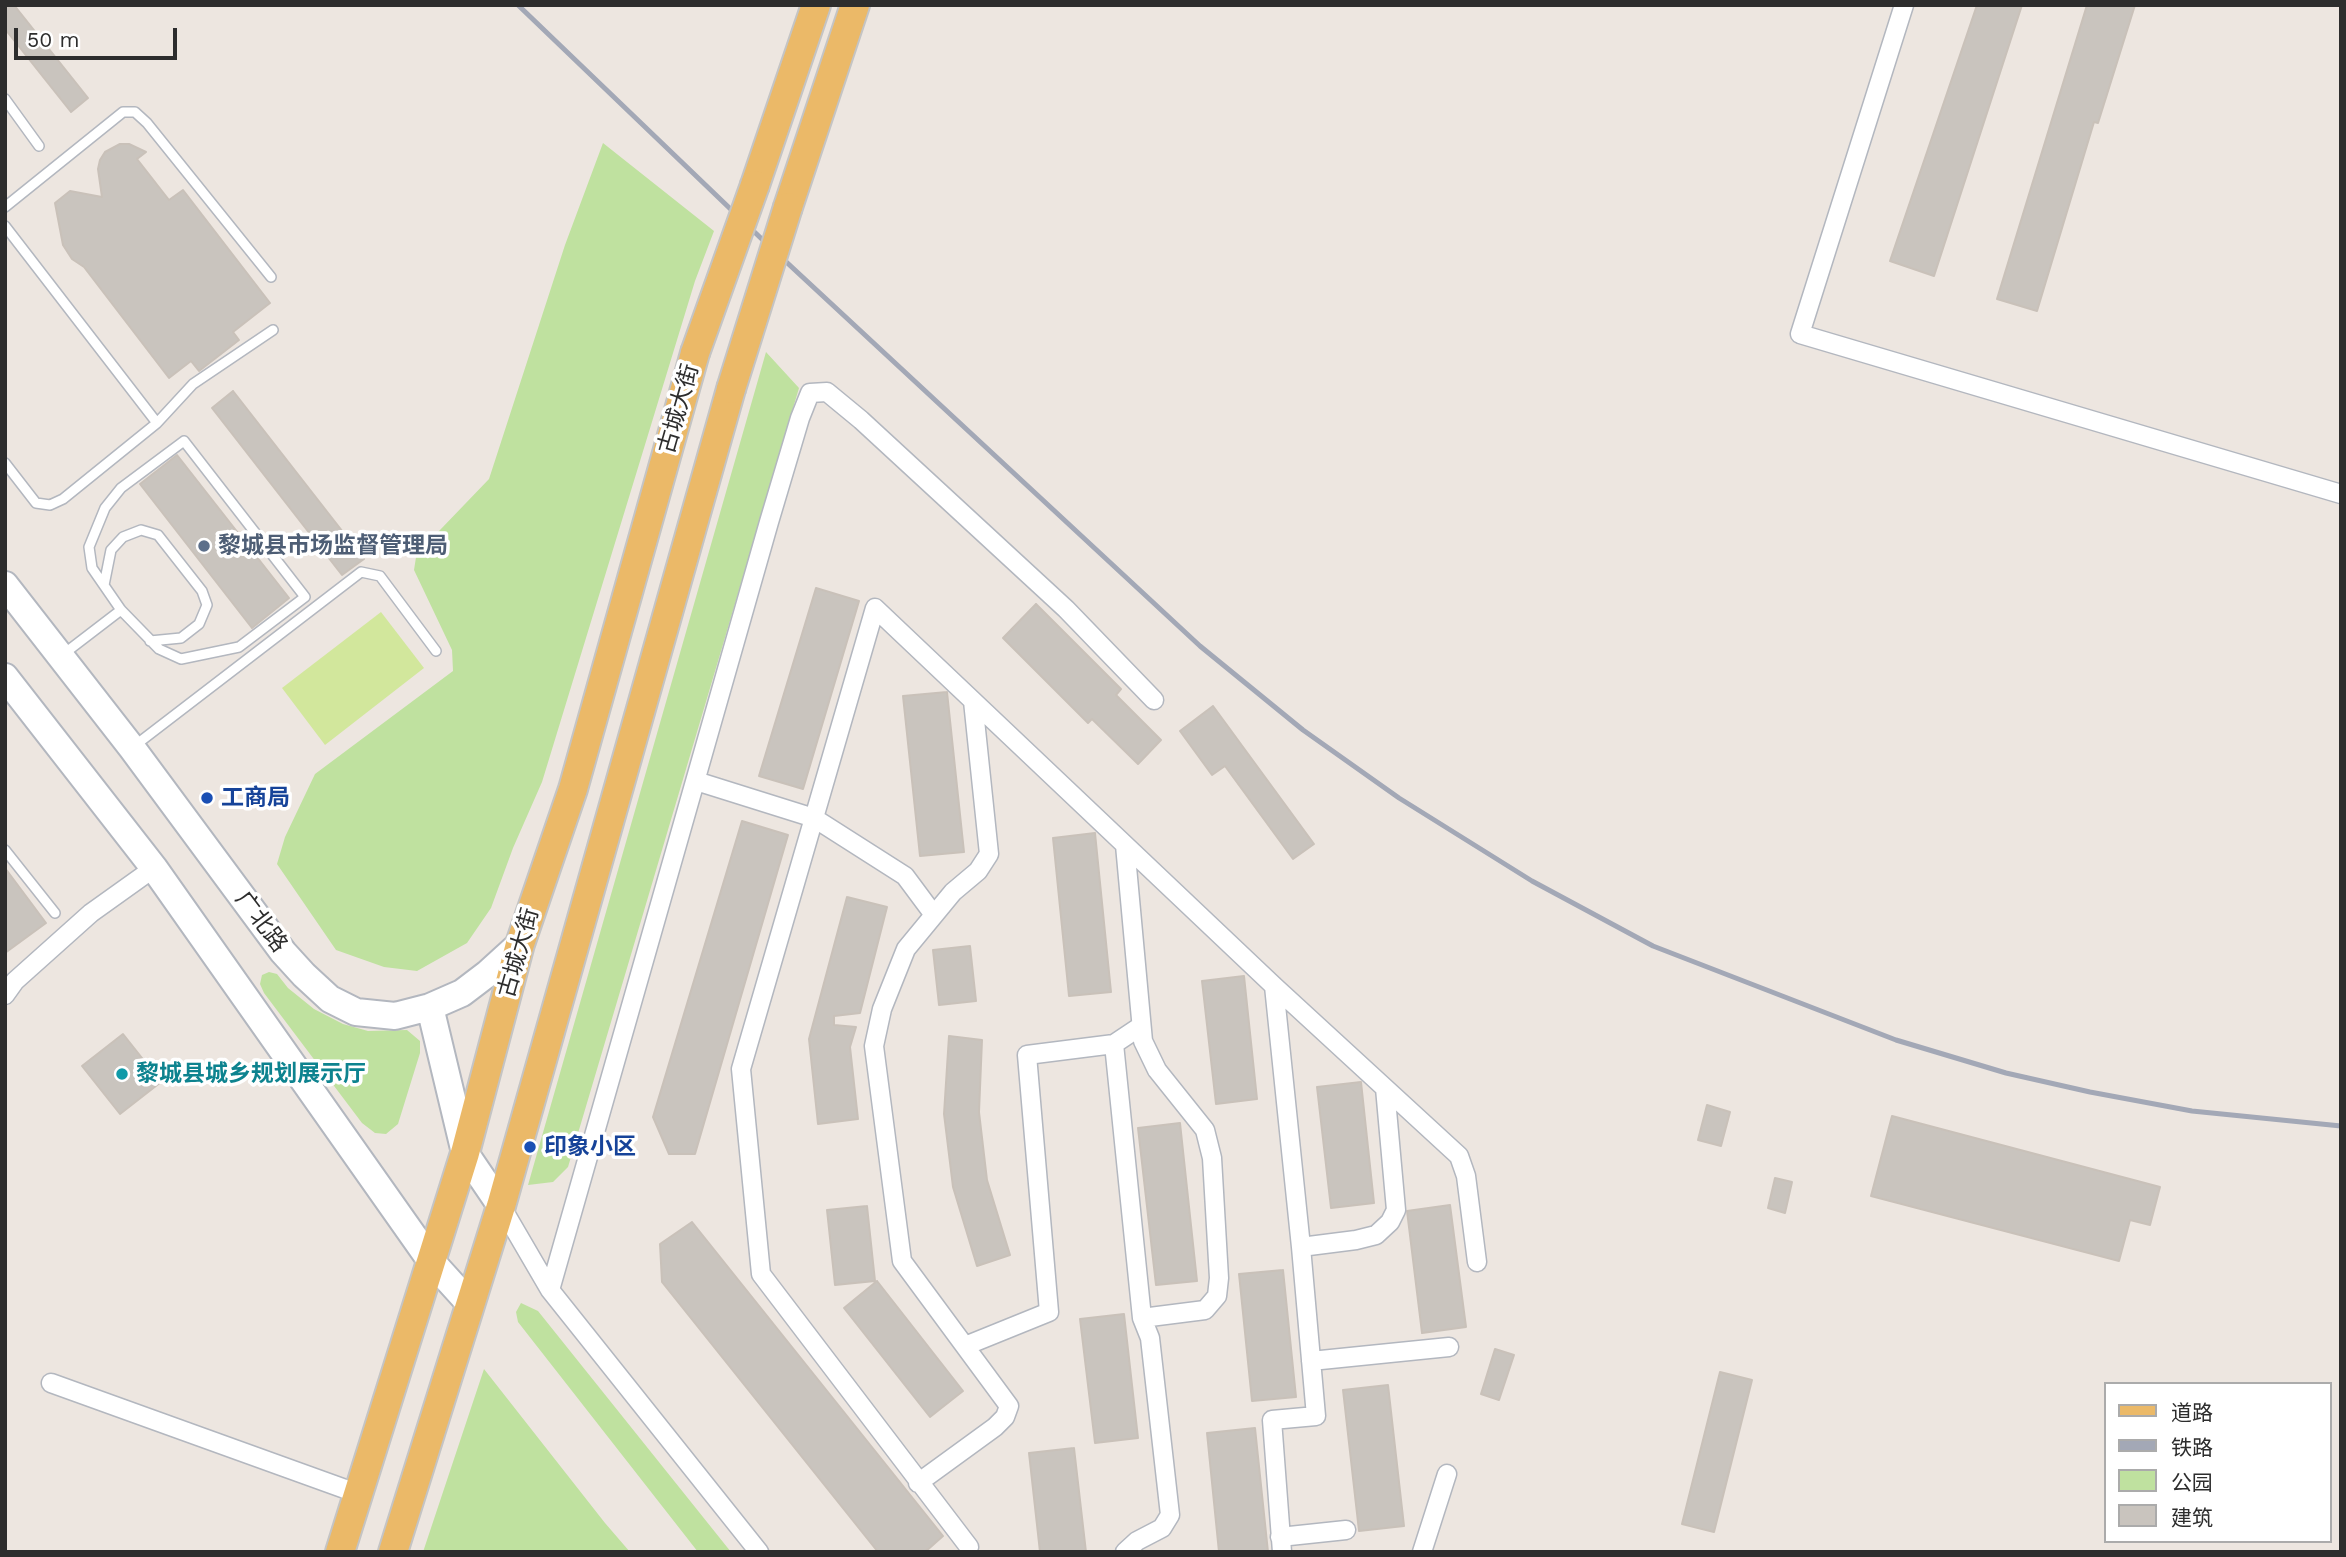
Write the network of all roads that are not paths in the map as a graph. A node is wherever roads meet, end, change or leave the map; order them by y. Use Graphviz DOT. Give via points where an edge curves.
graph roads {
  1 [pos="816,5"];
  2 [pos="855,5"];
  3 [pos="1904,5"];
  4 [pos="5,99"];
  5 [pos="39,146"];
  6 [pos="5,207"];
  7 [pos="5,226"];
  8 [pos="271,277"];
  9 [pos="273,330"];
  10 [pos="157,423"];
  11 [pos="5,463"];
  12 [pos="2341,494"];
  13 [pos="5,585"];
  14 [pos="104,585"];
  15 [pos="121,610"];
  16 [pos="150,641"];
  17 [pos="436,651"];
  18 [pos="61,656"];
  19 [pos="5,677"];
  20 [pos="1154,700"];
  21 [pos="973,701"];
  22 [pos="132,748"];
  23 [pos="696,781"];
  24 [pos="814,818"];
  25 [pos="1125,845"];
  26 [pos="5,850"];
  27 [pos="154,868"];
  28 [pos="55,913"];
  29 [pos="934,915"];
  30 [pos="520,944"];
  31 [pos="1274,986"];
  32 [pos="5,995"];
  33 [pos="430,1007"];
  34 [pos="1141,1026"];
  35 [pos="1114,1044"];
  36 [pos="1384,1088"];
  37 [pos="465,1153"];
  38 [pos="501,1206"];
  39 [pos="1301,1247"];
  40 [pos="431,1261"];
  41 [pos="1477,1262"];
  42 [pos="550,1290"];
  43 [pos="470,1304"];
  44 [pos="1142,1318"];
  45 [pos="965,1346"];
  46 [pos="1448,1347"];
  47 [pos="1311,1361"];
  48 [pos="51,1382"];
  49 [pos="1447,1474"];
  50 [pos="918,1483"];
  51 [pos="359,1494"];
  52 [pos="1346,1530"];
  53 [pos="1281,1544"];
  54 [pos="968,1550"];
  55 [pos="340,1552"];
  56 [pos="393,1552"];
  57 [pos="759,1552"];
  58 [pos="1125,1552"];
  59 [pos="1422,1552"];
  1 -- 30 [label="main road, 古城大街, bridge" via="695,354 573,789"];
  2 -- 38 [label="main road, 古城大街, bridge" via="731,389"];
  3 -- 12 [label="street" via="1800,334"];
  4 -- 5 [label="lane"];
  6 -- 8 [label="lane" via="123,112 135,112"];
  7 -- 10 [label="lane"];
  9 -- 10 [label="lane" via="193,384"];
  10 -- 11 [label="lane" via="50,505 36,503"];
  13 -- 18 [label="main road, 广北路"];
  14 -- 15 [label="lane"];
  14 -- 16 [label="lane" via="111,550 123,537 141,530 158,535 202,591 207,605 199,624 181,638"];
  14 -- 16 [label="lane" via="92,568 89,547 105,508 121,488 184,441 305,597 239,647 181,659"];
  15 -- 16 [label="lane"];
  15 -- 18 [label="lane"];
  17 -- 22 [label="lane" via="380,576 361,572"];
  18 -- 22 [label="main road, 广北路"];
  19 -- 27 [label="main road"];
  20 -- 23 [label="street" via="1066,608 861,420 827,392 810,393"];
  21 -- 24 [label="street" via="875,608"];
  21 -- 25 [label="street"];
  21 -- 29 [label="street" via="989,854"];
  22 -- 33 [label="main road, 广北路" via="283,952 330,999 356,1012 395,1016"];
  23 -- 24 [label="street"];
  23 -- 42 [label="street"];
  24 -- 29 [label="street" via="905,876"];
  24 -- 50 [label="street" via="741,1069 761,1274"];
  25 -- 31 [label="street"];
  25 -- 34 [label="street"];
  26 -- 28 [label="lane"];
  27 -- 32 [label="street" via="91,913"];
  27 -- 40 [label="main road"];
  29 -- 45 [label="street" via="906,949 882,1009 874,1046 902,1261"];
  30 -- 33 [label="main road, 广北路" via="462,993"];
  30 -- 37 [label="main road, 古城大街"];
  31 -- 36 [label="street"];
  31 -- 39 [label="street"];
  33 -- 37 [label="main road"];
  34 -- 35 [label="street"];
  34 -- 44 [label="street" via="1157,1070 1205,1130 1212,1158 1219,1278 1217,1296 1205,1310"];
  35 -- 44 [label="street"];
  35 -- 45 [label="street" via="1027,1055 1049,1312"];
  36 -- 39 [label="street" via="1396,1210 1390,1222 1376,1235"];
  36 -- 41 [label="street" via="1459,1156 1466,1176"];
  37 -- 38 [label="main road"];
  37 -- 40 [label="main road, 古城大街"];
  38 -- 42 [label="street"];
  38 -- 43 [label="main road, 古城大街"];
  39 -- 47 [label="street"];
  40 -- 43 [label="main road"];
  40 -- 51 [label="main road, 古城大街"];
  42 -- 57 [label="street"];
  43 -- 56 [label="main road, 古城大街"];
  44 -- 58 [label="street" via="1150,1338 1170,1515 1162,1528"];
  45 -- 50 [label="street" via="1009,1406 995,1427"];
  46 -- 47 [label="street"];
  47 -- 53 [label="street" via="1315,1416 1272,1420"];
  48 -- 51 [label="street"];
  49 -- 59 [label="street"];
  50 -- 54 [label="street"];
  51 -- 55 [label="main road, 古城大街"];
  52 -- 53 [label="street"];
}
